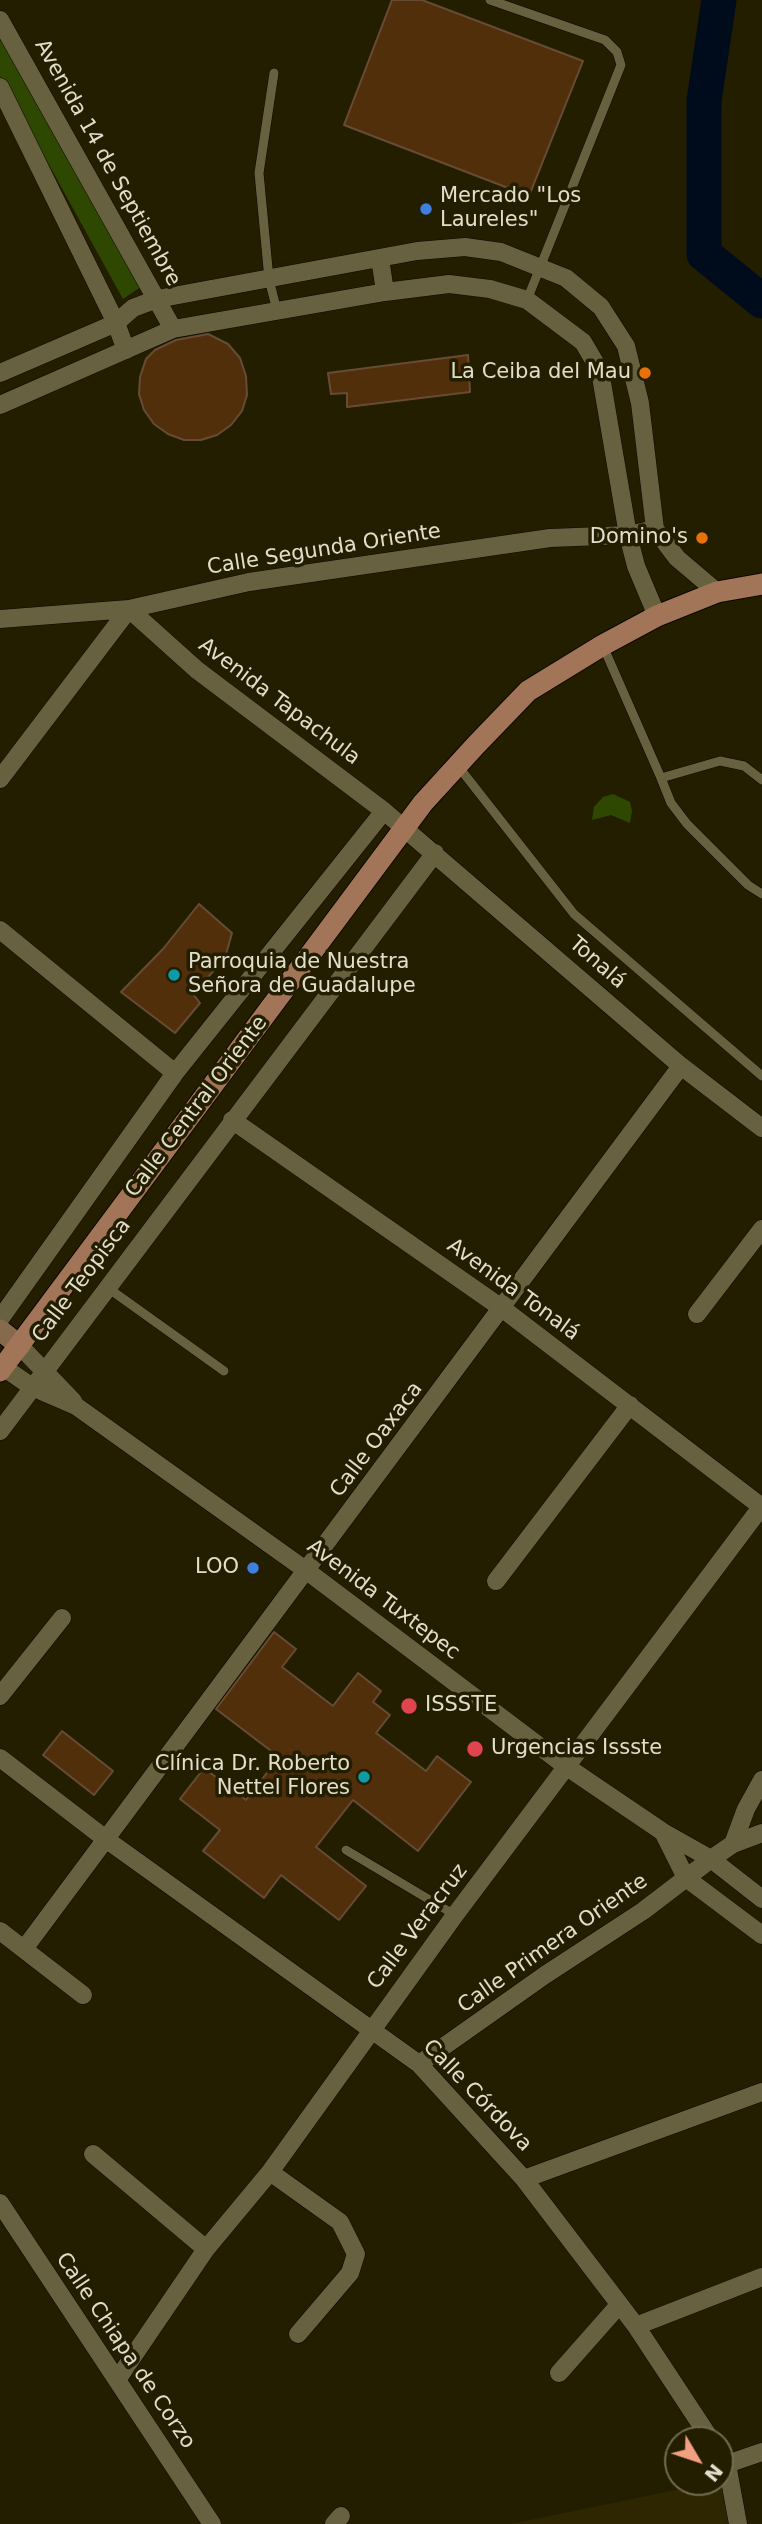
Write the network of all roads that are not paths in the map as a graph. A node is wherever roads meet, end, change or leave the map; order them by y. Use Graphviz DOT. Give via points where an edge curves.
graph roads {
  1 [pos="491,0"];
  2 [pos="0,21"];
  3 [pos="274,73"];
  4 [pos="0,87"];
  5 [pos="380,258"];
  6 [pos="541,266"];
  7 [pos="269,279"];
  8 [pos="385,292"];
  9 [pos="157,299"];
  10 [pos="527,300"];
  11 [pos="277,310"];
  12 [pos="116,323"];
  13 [pos="173,329"];
  14 [pos="125,350"];
  15 [pos="0,373"];
  16 [pos="0,405"];
  17 [pos="655,529"];
  18 [pos="628,535"];
  19 [pos="762,584"];
  20 [pos="717,592"];
  21 [pos="129,609"];
  22 [pos="657,616"];
  23 [pos="0,619"];
  24 [pos="603,645"];
  25 [pos="457,764"];
  26 [pos="661,778"];
  27 [pos="0,779"];
  28 [pos="762,780"];
  29 [pos="384,811"];
  30 [pos="405,828"];
  31 [pos="435,853"];
  32 [pos="762,894"];
  33 [pos="0,930"];
  34 [pos="681,1066"];
  35 [pos="175,1073"];
  36 [pos="762,1076"];
  37 [pos="232,1120"];
  38 [pos="762,1128"];
  39 [pos="762,1229"];
  40 [pos="106,1287"];
  41 [pos="503,1309"];
  42 [pos="697,1314"];
  43 [pos="0,1319"];
  44 [pos="0,1330"];
  45 [pos="20,1346"];
  46 [pos="1,1368"];
  47 [pos="44,1369"];
  48 [pos="224,1371"];
  49 [pos="32,1387"];
  50 [pos="631,1405"];
  51 [pos="76,1406"];
  52 [pos="0,1431"];
  53 [pos="762,1507"];
  54 [pos="307,1571"];
  55 [pos="496,1581"];
  56 [pos="61,1618"];
  57 [pos="0,1696"];
  58 [pos="0,1758"];
  59 [pos="567,1767"];
  60 [pos="762,1780"];
  61 [pos="663,1832"];
  62 [pos="762,1833"];
  63 [pos="107,1840"];
  64 [pos="733,1844"];
  65 [pos="346,1850"];
  66 [pos="711,1859"];
  67 [pos="686,1878"];
  68 [pos="762,1899"];
  69 [pos="455,1915"];
  70 [pos="0,1931"];
  71 [pos="762,1935"];
  72 [pos="24,1949"];
  73 [pos="83,1995"];
  74 [pos="372,2028"];
  75 [pos="419,2064"];
  76 [pos="762,2092"];
  77 [pos="93,2154"];
  78 [pos="270,2172"];
  79 [pos="524,2179"];
  80 [pos="0,2203"];
  81 [pos="206,2249"];
  82 [pos="762,2277"];
  83 [pos="619,2305"];
  84 [pos="636,2326"];
  85 [pos="298,2334"];
  86 [pos="559,2373"];
  87 [pos="117,2380"];
  88 [pos="702,2426"];
  89 [pos="762,2452"];
  90 [pos="734,2457"];
  91 [pos="732,2496"];
  92 [pos="212,2524"];
  93 [pos="738,2524"];
  1 -- 6 [label="lane" via="605,40 617,52 621,65"];
  2 -- 9 [label="street, Avenida 14 de Septiembre"];
  3 -- 7 [label="lane" via="259,173"];
  4 -- 12 [label="street"];
  5 -- 6 [label="street" via="465,247 501,252"];
  5 -- 7 [label="street"];
  5 -- 8 [label="street"];
  6 -- 10 [label="lane"];
  6 -- 17 [label="street" via="566,278 601,307 626,346 640,403"];
  7 -- 9 [label="street"];
  7 -- 11 [label="lane"];
  8 -- 10 [label="street" via="449,284"];
  8 -- 11 [label="street"];
  9 -- 12 [label="street" via="133,308"];
  9 -- 13 [label="street, Avenida 14 de Septiembre"];
  10 -- 18 [label="street" via="583,342 600,371"];
  11 -- 13 [label="street"];
  12 -- 14 [label="street"];
  12 -- 15 [label="street"];
  13 -- 14 [label="street"];
  14 -- 16 [label="street"];
  17 -- 18 [label="street, Calle Segunda Oriente"];
  17 -- 20 [label="street" via="677,558"];
  18 -- 21 [label="street, Calle Segunda Oriente" via="550,538 262,580"];
  18 -- 22 [label="street"];
  19 -- 20 [label="main road, Calle Central Oriente"];
  20 -- 22 [label="main road, Calle Central Oriente"];
  21 -- 23 [label="street, Calle Segunda Oriente"];
  21 -- 27 [label="street"];
  21 -- 29 [label="street, Avenida Tapachula" via="197,670"];
  22 -- 24 [label="main road, Calle Central Oriente"];
  24 -- 25 [label="main road, Calle Central Oriente" via="528,691"];
  24 -- 26 [label="lane"];
  25 -- 30 [label="main road, Calle Central Oriente"];
  25 -- 36 [label="lane" via="574,914"];
  26 -- 28 [label="lane" via="720,761 744,766"];
  26 -- 32 [label="lane" via="671,803 687,824"];
  29 -- 30 [label="street, Avenida Tapachula"];
  29 -- 35 [label="street"];
  30 -- 31 [label="street, Tonalá"];
  30 -- 45 [label="main road, Calle Central Oriente"];
  31 -- 34 [label="street, Tonalá"];
  31 -- 37 [label="street, Calle Teopisca"];
  33 -- 35 [label="street"];
  34 -- 38 [label="street, Tonalá"];
  34 -- 41 [label="street, Calle Oaxaca"];
  35 -- 43 [label="street"];
  37 -- 40 [label="street, Calle Teopisca"];
  37 -- 41 [label="street, Avenida Tonalá"];
  39 -- 42 [label="street"];
  40 -- 47 [label="street, Calle Teopisca"];
  40 -- 48 [label="lane"];
  41 -- 50 [label="street, Avenida Tonalá"];
  41 -- 54 [label="street, Calle Oaxaca"];
  44 -- 45 [label="main road"];
  45 -- 46 [label="main road, Calle Central Oriente"];
  45 -- 47 [label="street, Avenida Tuxtepec"];
  46 -- 49 [label="street, Avenida Tuxtepec"];
  47 -- 49 [label="street, Calle Teopisca"];
  47 -- 51 [label="street, Avenida Tuxtepec"];
  49 -- 51 [label="street, Avenida Tuxtepec"];
  49 -- 52 [label="street, Calle Teopisca"];
  50 -- 53 [label="street, Avenida Tonalá"];
  50 -- 55 [label="street"];
  51 -- 54 [label="street, Avenida Tuxtepec"];
  53 -- 59 [label="street, Calle Veracruz"];
  54 -- 59 [label="street, Avenida Tuxtepec"];
  54 -- 63 [label="street, Calle Oaxaca"];
  56 -- 57 [label="street"];
  58 -- 63 [label="street, Calle Córdova"];
  59 -- 61 [label="street, Avenida Tuxtepec"];
  59 -- 69 [label="street, Calle Veracruz"];
  60 -- 64 [label="street"];
  61 -- 66 [label="street, Avenida Tuxtepec"];
  61 -- 67 [label="street, Avenida Tuxtepec"];
  62 -- 64 [label="street, Calle Primera Oriente"];
  63 -- 72 [label="street, Calle Oaxaca"];
  63 -- 74 [label="street, Calle Córdova"];
  64 -- 66 [label="street, Calle Primera Oriente"];
  65 -- 69 [label="lane"];
  66 -- 67 [label="street, Calle Primera Oriente"];
  66 -- 68 [label="street, Avenida Tuxtepec"];
  67 -- 71 [label="street"];
  67 -- 75 [label="street, Calle Primera Oriente"];
  69 -- 74 [label="street, Calle Veracruz"];
  70 -- 72 [label="street"];
  72 -- 73 [label="street"];
  74 -- 75 [label="street, Calle Córdova"];
  74 -- 78 [label="street, Calle Veracruz"];
  75 -- 79 [label="street, Calle Córdova"];
  76 -- 79 [label="street"];
  77 -- 81 [label="street"];
  78 -- 81 [label="street, Calle Veracruz"];
  78 -- 85 [label="street" via="340,2222 356,2253 350,2273"];
  79 -- 83 [label="street, Calle Córdova"];
  80 -- 87 [label="street, Calle Chiapa de Corzo"];
  81 -- 87 [label="street, Calle Veracruz"];
  82 -- 84 [label="street"];
  83 -- 84 [label="street, Calle Córdova"];
  83 -- 86 [label="street"];
  84 -- 88 [label="street, Calle Córdova"];
  87 -- 92 [label="street, Calle Chiapa de Corzo"];
  89 -- 90 [label="street"];
  91 -- 93 [label="street"];
}
